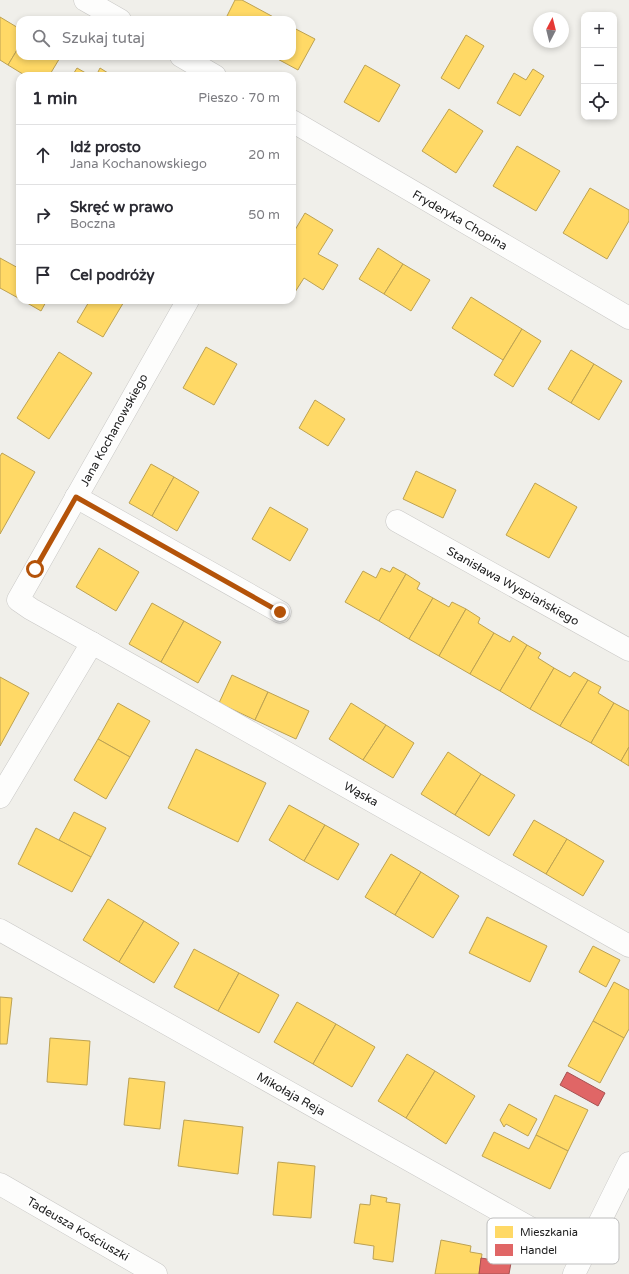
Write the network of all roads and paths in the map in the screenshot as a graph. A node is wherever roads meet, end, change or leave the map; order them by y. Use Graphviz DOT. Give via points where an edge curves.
graph roads {
  1 [pos="86,0"];
  2 [pos="113,16"];
  3 [pos="188,60"];
  4 [pos="208,72"];
  5 [pos="296,123"];
  6 [pos="186,304"];
  7 [pos="629,318"];
  8 [pos="76,497"];
  9 [pos="397,521"];
  10 [pos="280,612"];
  11 [pos="92,643"];
  12 [pos="629,650"];
  13 [pos="0,797"];
  14 [pos="0,930"];
  15 [pos="629,946"];
  16 [pos="629,1163"];
  17 [pos="0,1184"];
  18 [pos="495,1218"];
  19 [pos="602,1218"];
  20 [pos="156,1274"];
  1 -- 2 [label="street"];
  3 -- 4 [label="street"];
  5 -- 7 [label="street, Fryderyka Chopina"];
  6 -- 8 [label="street, Jana Kochanowskiego"];
  8 -- 10 [label="street"];
  8 -- 11 [label="street, Jana Kochanowskiego" via="18,600"];
  9 -- 12 [label="street, Stanisława Wyspiańskiego"];
  11 -- 13 [label="street"];
  11 -- 15 [label="street, Wąska"];
  14 -- 18 [label="street, Mikołaja Reja"];
  16 -- 19 [label="street"];
  17 -- 20 [label="street, Tadeusza Kościuszki"];
}
